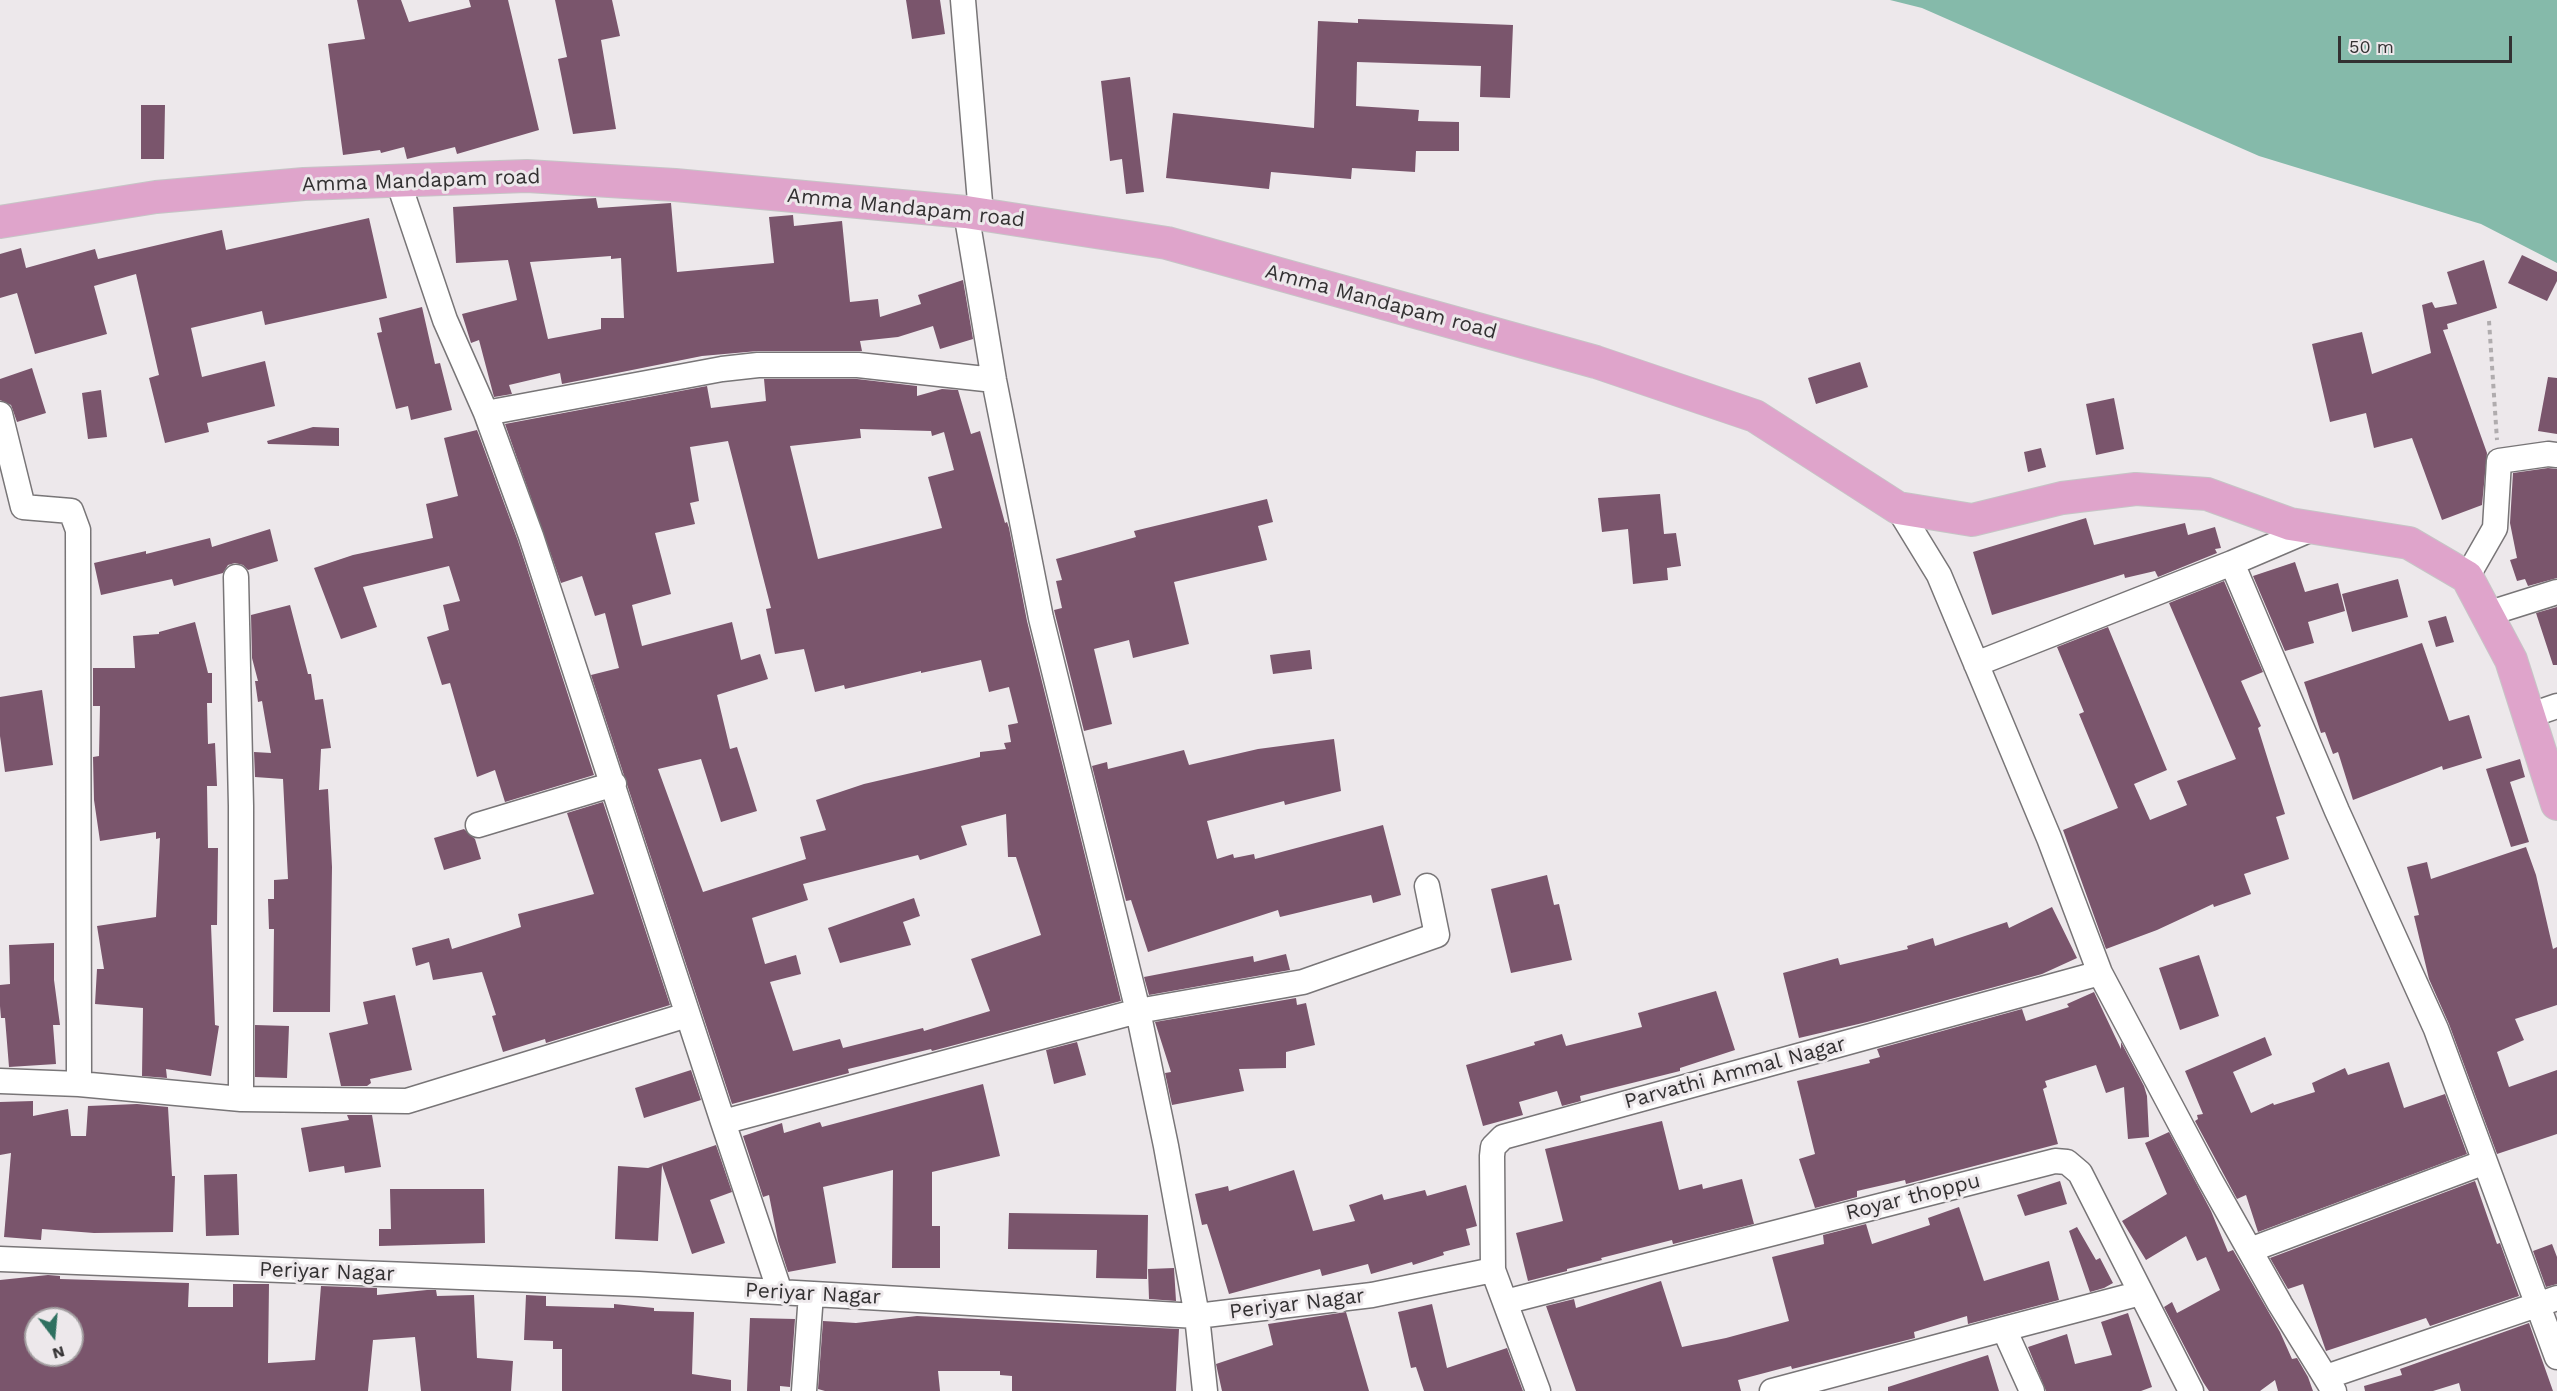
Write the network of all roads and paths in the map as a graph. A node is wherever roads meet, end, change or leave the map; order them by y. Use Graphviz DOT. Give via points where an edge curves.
graph roads {
  1 [pos="963,0"];
  2 [pos="398,181"];
  3 [pos="974,213"];
  4 [pos="0,222"];
  5 [pos="2489,321"];
  6 [pos="994,380"];
  7 [pos="486,413"];
  8 [pos="0,414"];
  9 [pos="2557,455"];
  10 [pos="2499,461"];
  11 [pos="1898,508"];
  12 [pos="2314,528"];
  13 [pos="2232,563"];
  14 [pos="2467,576"];
  15 [pos="236,577"];
  16 [pos="2557,592"];
  17 [pos="2487,614"];
  18 [pos="1976,663"];
  19 [pos="2543,711"];
  20 [pos="614,784"];
  21 [pos="2557,804"];
  22 [pos="478,825"];
  23 [pos="1427,886"];
  24 [pos="2100,973"];
  25 [pos="1138,1011"];
  26 [pos="687,1015"];
  27 [pos="0,1081"];
  28 [pos="79,1084"];
  29 [pos="241,1099"];
  30 [pos="723,1122"];
  31 [pos="2485,1161"];
  32 [pos="2250,1250"];
  33 [pos="0,1259"];
  34 [pos="1494,1270"];
  35 [pos="780,1292"];
  36 [pos="2141,1293"];
  37 [pos="811,1294"];
  38 [pos="2547,1301"];
  39 [pos="1506,1302"];
  40 [pos="1197,1316"];
  41 [pos="2004,1329"];
  42 [pos="2557,1357"];
  43 [pos="2330,1384"];
  44 [pos="804,1391"];
  45 [pos="1205,1391"];
  46 [pos="1538,1391"];
  47 [pos="1772,1391"];
  48 [pos="2032,1391"];
  49 [pos="2192,1391"];
  1 -- 3 [label="street"];
  2 -- 3 [label="main road, Amma Mandapam road" via="550,178 675,185"];
  2 -- 4 [label="main road, Amma Mandapam road" via="304,183 156,196"];
  2 -- 7 [label="street" via="445,320"];
  3 -- 6 [label="street"];
  3 -- 11 [label="main road, Amma Mandapam road" via="1167,243 1596,362 1755,416"];
  5 -- 10 [label="path"];
  6 -- 7 [label="street" via="858,365 758,365"];
  6 -- 25 [label="street" via="1041,618"];
  7 -- 20 [label="street"];
  8 -- 28 [label="street" via="23,507 71,511 78,530"];
  9 -- 10 [label="street"];
  10 -- 14 [label="street" via="2495,528"];
  11 -- 12 [label="main road, Amma Mandapam road" via="1972,520 2062,498 2136,489 2207,494 2290,524"];
  11 -- 18 [label="street" via="1939,575"];
  12 -- 13 [label="street"];
  12 -- 14 [label="main road, Amma Mandapam road" via="2409,543"];
  13 -- 18 [label="street"];
  13 -- 31 [label="street" via="2337,811 2436,1029"];
  14 -- 17 [label="main road"];
  15 -- 29 [label="street"];
  16 -- 17 [label="street"];
  17 -- 19 [label="main road"];
  18 -- 24 [label="street"];
  19 -- 21 [label="main road"];
  20 -- 22 [label="street"];
  20 -- 26 [label="street"];
  23 -- 25 [label="street" via="1437,935 1303,982"];
  24 -- 32 [label="street"];
  24 -- 34 [label="street, Parvathi Ammal Nagar" via="1503,1137 1493,1147 1492,1156"];
  25 -- 30 [label="street"];
  25 -- 40 [label="street"];
  26 -- 29 [label="street" via="407,1101"];
  26 -- 30 [label="street"];
  27 -- 28 [label="street"];
  28 -- 29 [label="street"];
  30 -- 35 [label="street"];
  31 -- 32 [label="street"];
  31 -- 38 [label="street"];
  32 -- 43 [label="street"];
  33 -- 35 [label="street, Periyar Nagar"];
  34 -- 39 [label="street"];
  34 -- 40 [label="street, Periyar Nagar" via="1372,1295"];
  35 -- 37 [label="street, Periyar Nagar"];
  36 -- 39 [label="street, Royar thoppu" via="2080,1173 2067,1162 2055,1161"];
  36 -- 41 [label="street"];
  36 -- 49 [label="street, Royar thoppu"];
  37 -- 40 [label="street, Periyar Nagar"];
  37 -- 44 [label="street"];
  38 -- 42 [label="street"];
  38 -- 43 [label="street"];
  39 -- 46 [label="street"];
  40 -- 45 [label="street"];
  41 -- 47 [label="street"];
  41 -- 48 [label="street"];
}
